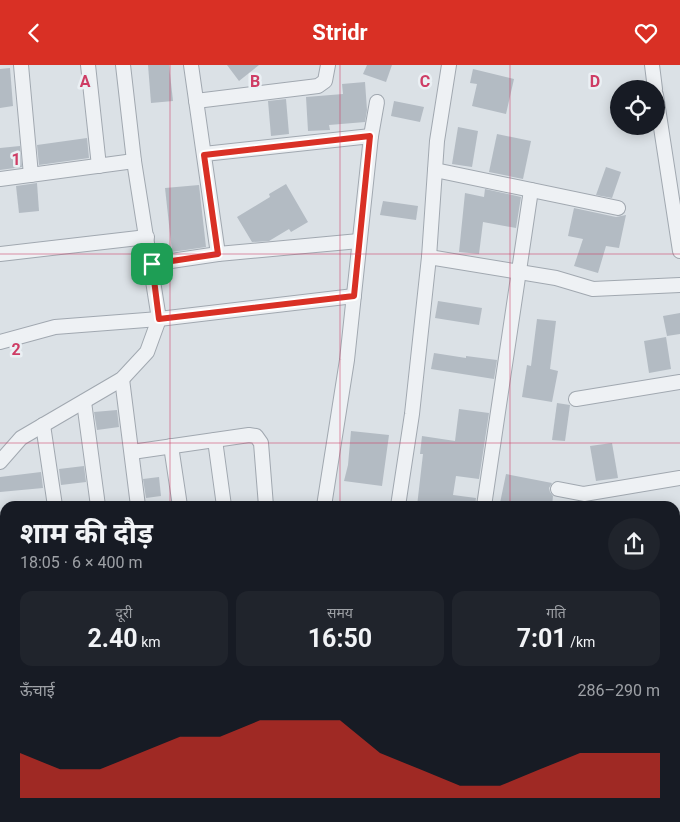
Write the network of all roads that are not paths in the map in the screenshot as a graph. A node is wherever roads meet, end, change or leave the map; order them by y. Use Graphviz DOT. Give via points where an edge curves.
graph roads {
  1 [pos="21,65"];
  2 [pos="88,65"];
  3 [pos="123,65"];
  4 [pos="191,65"];
  5 [pos="328,65"];
  6 [pos="449,65"];
  7 [pos="652,65"];
  8 [pos="654,80"];
  9 [pos="196,101"];
  10 [pos="377,102"];
  11 [pos="662,135"];
  12 [pos="370,136"];
  13 [pos="204,155"];
  14 [pos="134,161"];
  15 [pos="98,166"];
  16 [pos="435,170"];
  17 [pos="31,175"];
  18 [pos="0,179"];
  19 [pos="530,190"];
  20 [pos="618,208"];
  21 [pos="147,237"];
  22 [pos="359,241"];
  23 [pos="680,251"];
  24 [pos="0,253"];
  25 [pos="218,254"];
  26 [pos="429,257"];
  27 [pos="152,264"];
  28 [pos="518,271"];
  29 [pos="680,285"];
  30 [pos="354,296"];
  31 [pos="159,319"];
  32 [pos="0,342"];
  33 [pos="122,379"];
  34 [pos="680,382"];
  35 [pos="576,399"];
  36 [pos="84,402"];
  37 [pos="43,425"];
  38 [pos="215,440"];
  39 [pos="171,446"];
  40 [pos="132,452"];
  41 [pos="0,462"];
  42 [pos="680,478"];
  43 [pos="558,489"];
  44 [pos="54,501"];
  45 [pos="97,501"];
  46 [pos="137,501"];
  47 [pos="179,501"];
  48 [pos="223,501"];
  49 [pos="266,501"];
  50 [pos="325,501"];
  51 [pos="399,501"];
  52 [pos="485,501"];
  1 -- 17 [label="street"];
  2 -- 15 [label="street"];
  3 -- 14 [label="street"];
  4 -- 9 [label="street"];
  5 -- 9 [label="street" via="325,81 318,86"];
  6 -- 16 [label="street"];
  7 -- 8 [label="street"];
  9 -- 13 [label="street"];
  10 -- 12 [label="street"];
  11 -- 23 [label="street"];
  12 -- 13 [label="street"];
  12 -- 22 [label="street"];
  13 -- 25 [label="street"];
  14 -- 15 [label="street"];
  14 -- 21 [label="street"];
  15 -- 17 [label="street"];
  16 -- 19 [label="street"];
  16 -- 26 [label="street"];
  17 -- 18 [label="street"];
  19 -- 20 [label="street"];
  19 -- 28 [label="street"];
  21 -- 24 [label="street"];
  21 -- 27 [label="street"];
  22 -- 25 [label="street"];
  22 -- 30 [label="street"];
  25 -- 27 [label="street"];
  26 -- 28 [label="street"];
  26 -- 51 [label="street"];
  27 -- 31 [label="street"];
  28 -- 29 [label="street" via="592,289"];
  28 -- 52 [label="street"];
  30 -- 31 [label="street"];
  30 -- 50 [label="street"];
  31 -- 32 [label="street" via="55,327"];
  31 -- 33 [label="street" via="148,352"];
  33 -- 36 [label="street"];
  33 -- 40 [label="street"];
  34 -- 35 [label="street"];
  36 -- 37 [label="street"];
  36 -- 45 [label="street"];
  37 -- 41 [label="street" via="21,438"];
  37 -- 44 [label="street"];
  38 -- 39 [label="street"];
  38 -- 48 [label="street"];
  38 -- 49 [label="street" via="256,436 261,443"];
  39 -- 40 [label="street"];
  39 -- 47 [label="street"];
  40 -- 46 [label="street"];
  42 -- 43 [label="street" via="584,493"];
}
